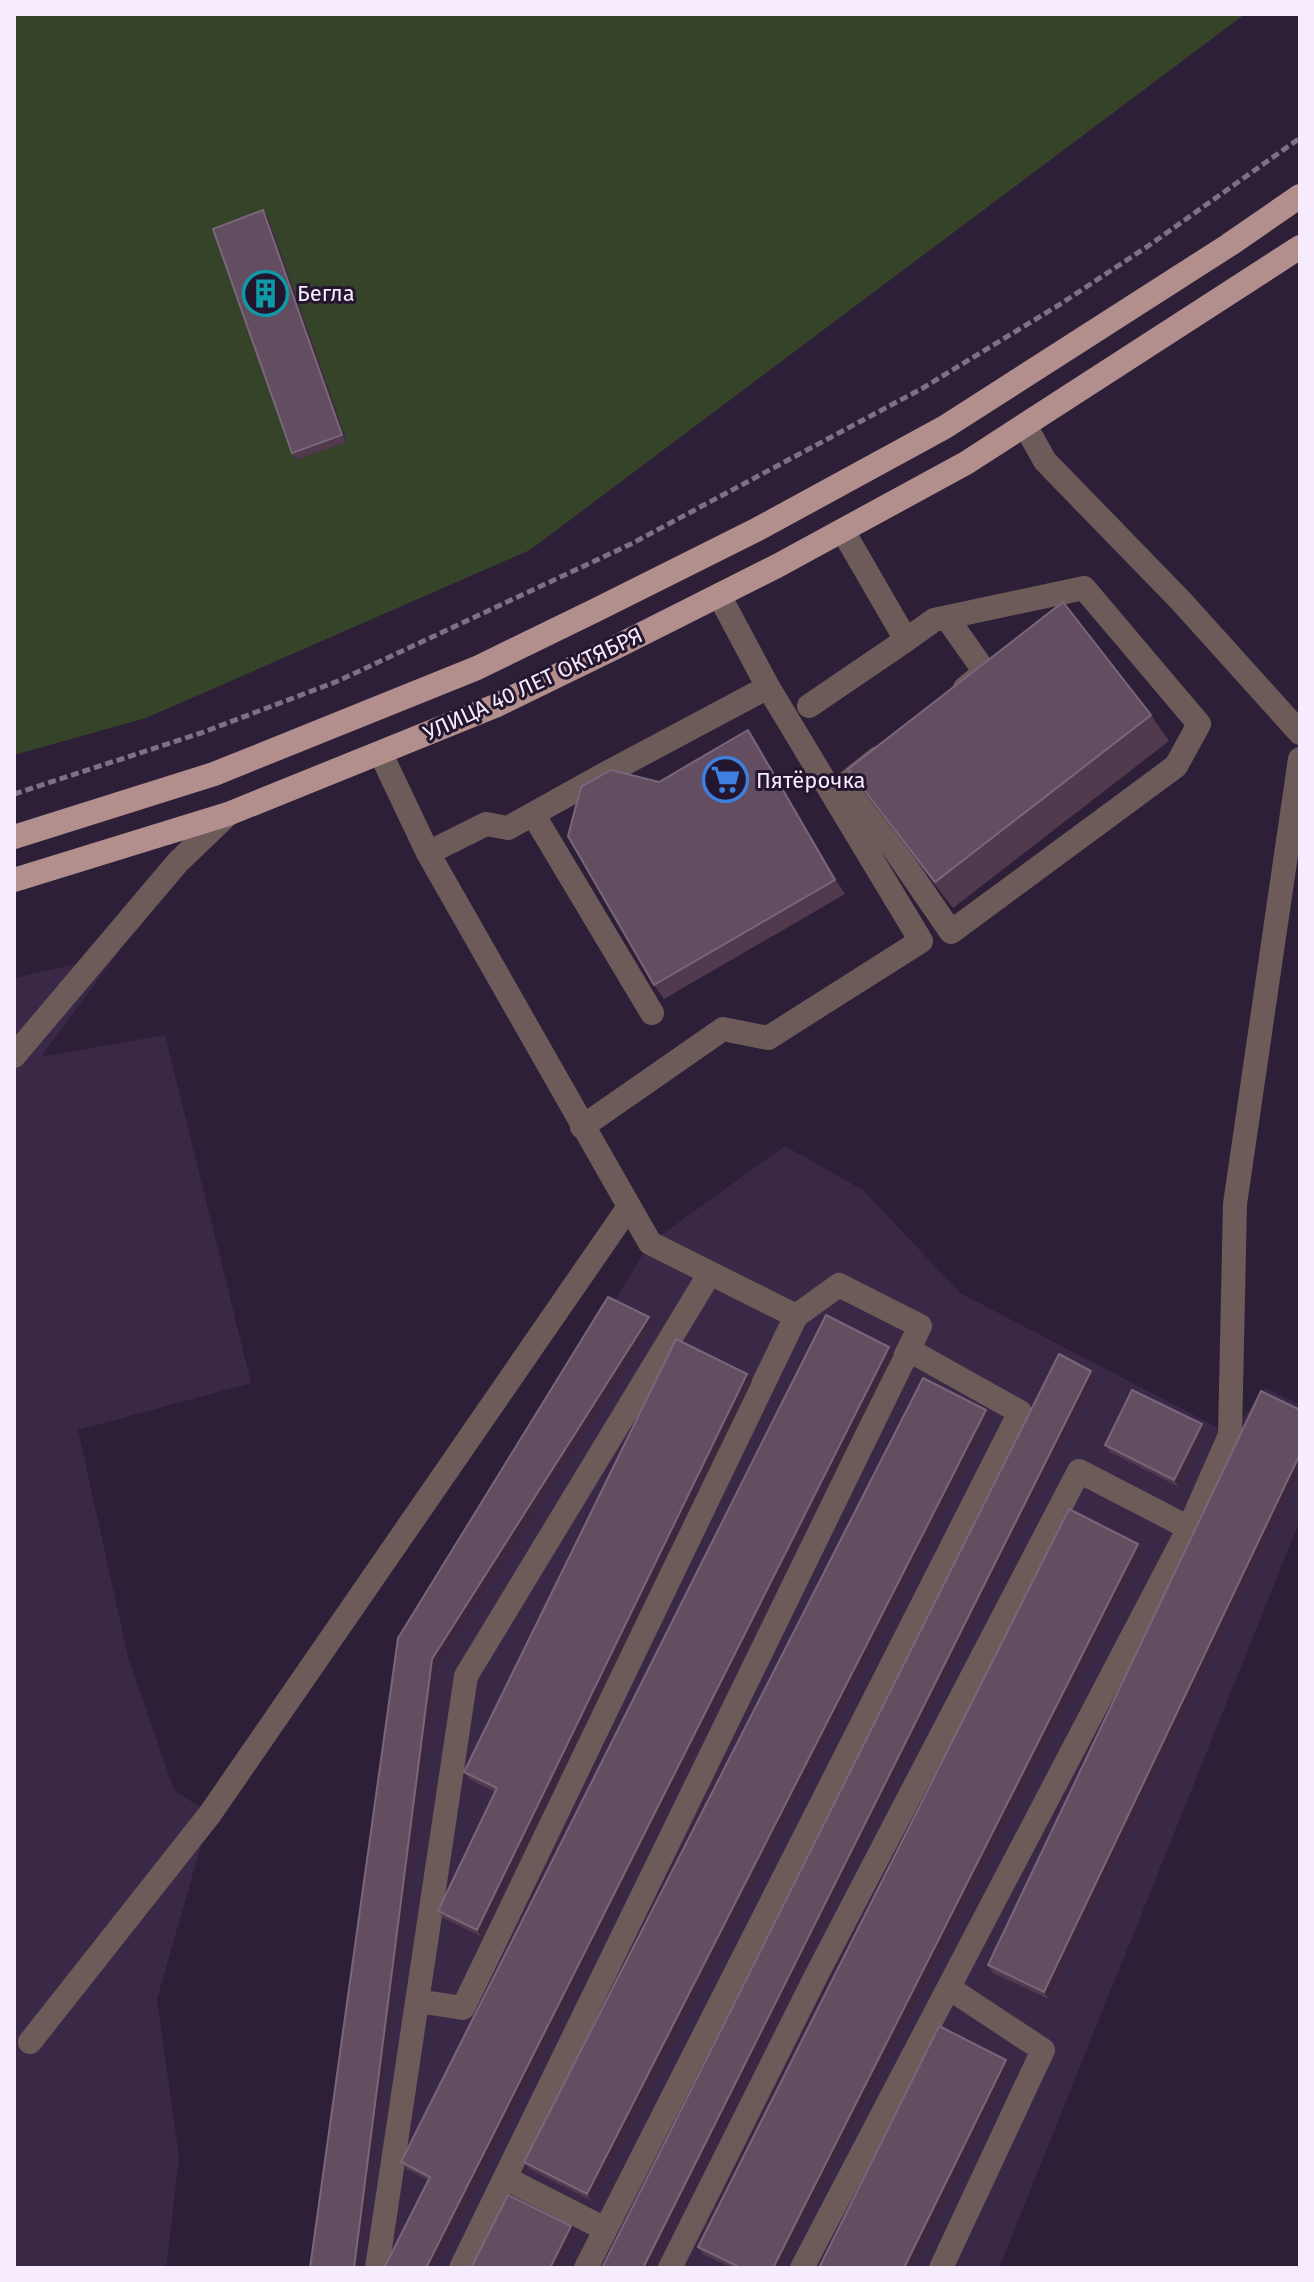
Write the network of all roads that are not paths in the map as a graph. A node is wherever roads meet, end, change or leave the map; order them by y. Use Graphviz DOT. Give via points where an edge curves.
graph roads {
  1 [pos="1300,196"];
  2 [pos="1300,247"];
  3 [pos="1026,427"];
  4 [pos="843,531"];
  5 [pos="719,595"];
  6 [pos="947,618"];
  7 [pos="906,640"];
  8 [pos="768,687"];
  9 [pos="951,699"];
  10 [pos="809,706"];
  11 [pos="1300,733"];
  12 [pos="894,745"];
  13 [pos="381,754"];
  14 [pos="1300,759"];
  15 [pos="228,814"];
  16 [pos="533,814"];
  17 [pos="14,837"];
  18 [pos="428,853"];
  19 [pos="14,880"];
  20 [pos="652,1013"];
  21 [pos="14,1056"];
  22 [pos="582,1127"];
  23 [pos="628,1208"];
  24 [pos="710,1273"];
  25 [pos="796,1316"];
  26 [pos="909,1350"];
  27 [pos="1189,1528"];
  28 [pos="949,1988"];
  29 [pos="417,2001"];
  30 [pos="30,2042"];
  31 [pos="505,2178"];
  32 [pos="605,2229"];
  33 [pos="680,2265"];
  34 [pos="377,2268"];
  35 [pos="461,2268"];
  36 [pos="586,2268"];
  37 [pos="802,2268"];
  38 [pos="941,2268"];
  1 -- 17 [label="main road, УЛИЦА 40 ЛЕТ ОКТЯБРЯ" via="1003,392 758,529 477,668 214,774"];
  2 -- 3 [label="main road, УЛИЦА 40 ЛЕТ ОКТЯБРЯ"];
  3 -- 4 [label="main road, УЛИЦА 40 ЛЕТ ОКТЯБРЯ"];
  3 -- 11 [label="lane" via="1045,461"];
  4 -- 5 [label="main road, УЛИЦА 40 ЛЕТ ОКТЯБРЯ"];
  4 -- 7 [label="lane"];
  5 -- 8 [label="lane"];
  5 -- 13 [label="main road, УЛИЦА 40 ЛЕТ ОКТЯБРЯ" via="495,706"];
  6 -- 7 [label="lane" via="934,620"];
  6 -- 9 [label="lane" via="985,672"];
  6 -- 12 [label="lane" via="1084,588 1199,724 1176,766 951,932 848,782"];
  7 -- 10 [label="lane"];
  8 -- 16 [label="lane"];
  8 -- 22 [label="lane" via="921,941 768,1038 723,1029"];
  13 -- 15 [label="main road, УЛИЦА 40 ЛЕТ ОКТЯБРЯ"];
  13 -- 18 [label="lane"];
  14 -- 27 [label="lane" via="1235,1204 1230,1435"];
  15 -- 19 [label="main road, УЛИЦА 40 ЛЕТ ОКТЯБРЯ"];
  15 -- 21 [label="lane" via="178,862"];
  16 -- 18 [label="lane" via="508,828 486,824"];
  16 -- 20 [label="lane"];
  18 -- 22 [label="lane"];
  22 -- 23 [label="lane"];
  23 -- 24 [label="lane" via="650,1243"];
  23 -- 30 [label="lane" via="210,1814"];
  24 -- 25 [label="lane"];
  24 -- 29 [label="lane" via="466,1676"];
  25 -- 26 [label="lane" via="839,1285 920,1326"];
  25 -- 29 [label="lane" via="463,2008"];
  26 -- 31 [label="lane"];
  26 -- 32 [label="lane" via="1020,1412"];
  27 -- 28 [label="lane"];
  27 -- 33 [label="lane" via="1079,1471 816,1976"];
  28 -- 37 [label="lane"];
  28 -- 38 [label="lane" via="1043,2050"];
  29 -- 34 [label="lane"];
  31 -- 32 [label="lane"];
  31 -- 35 [label="lane"];
  32 -- 36 [label="lane"];
}
